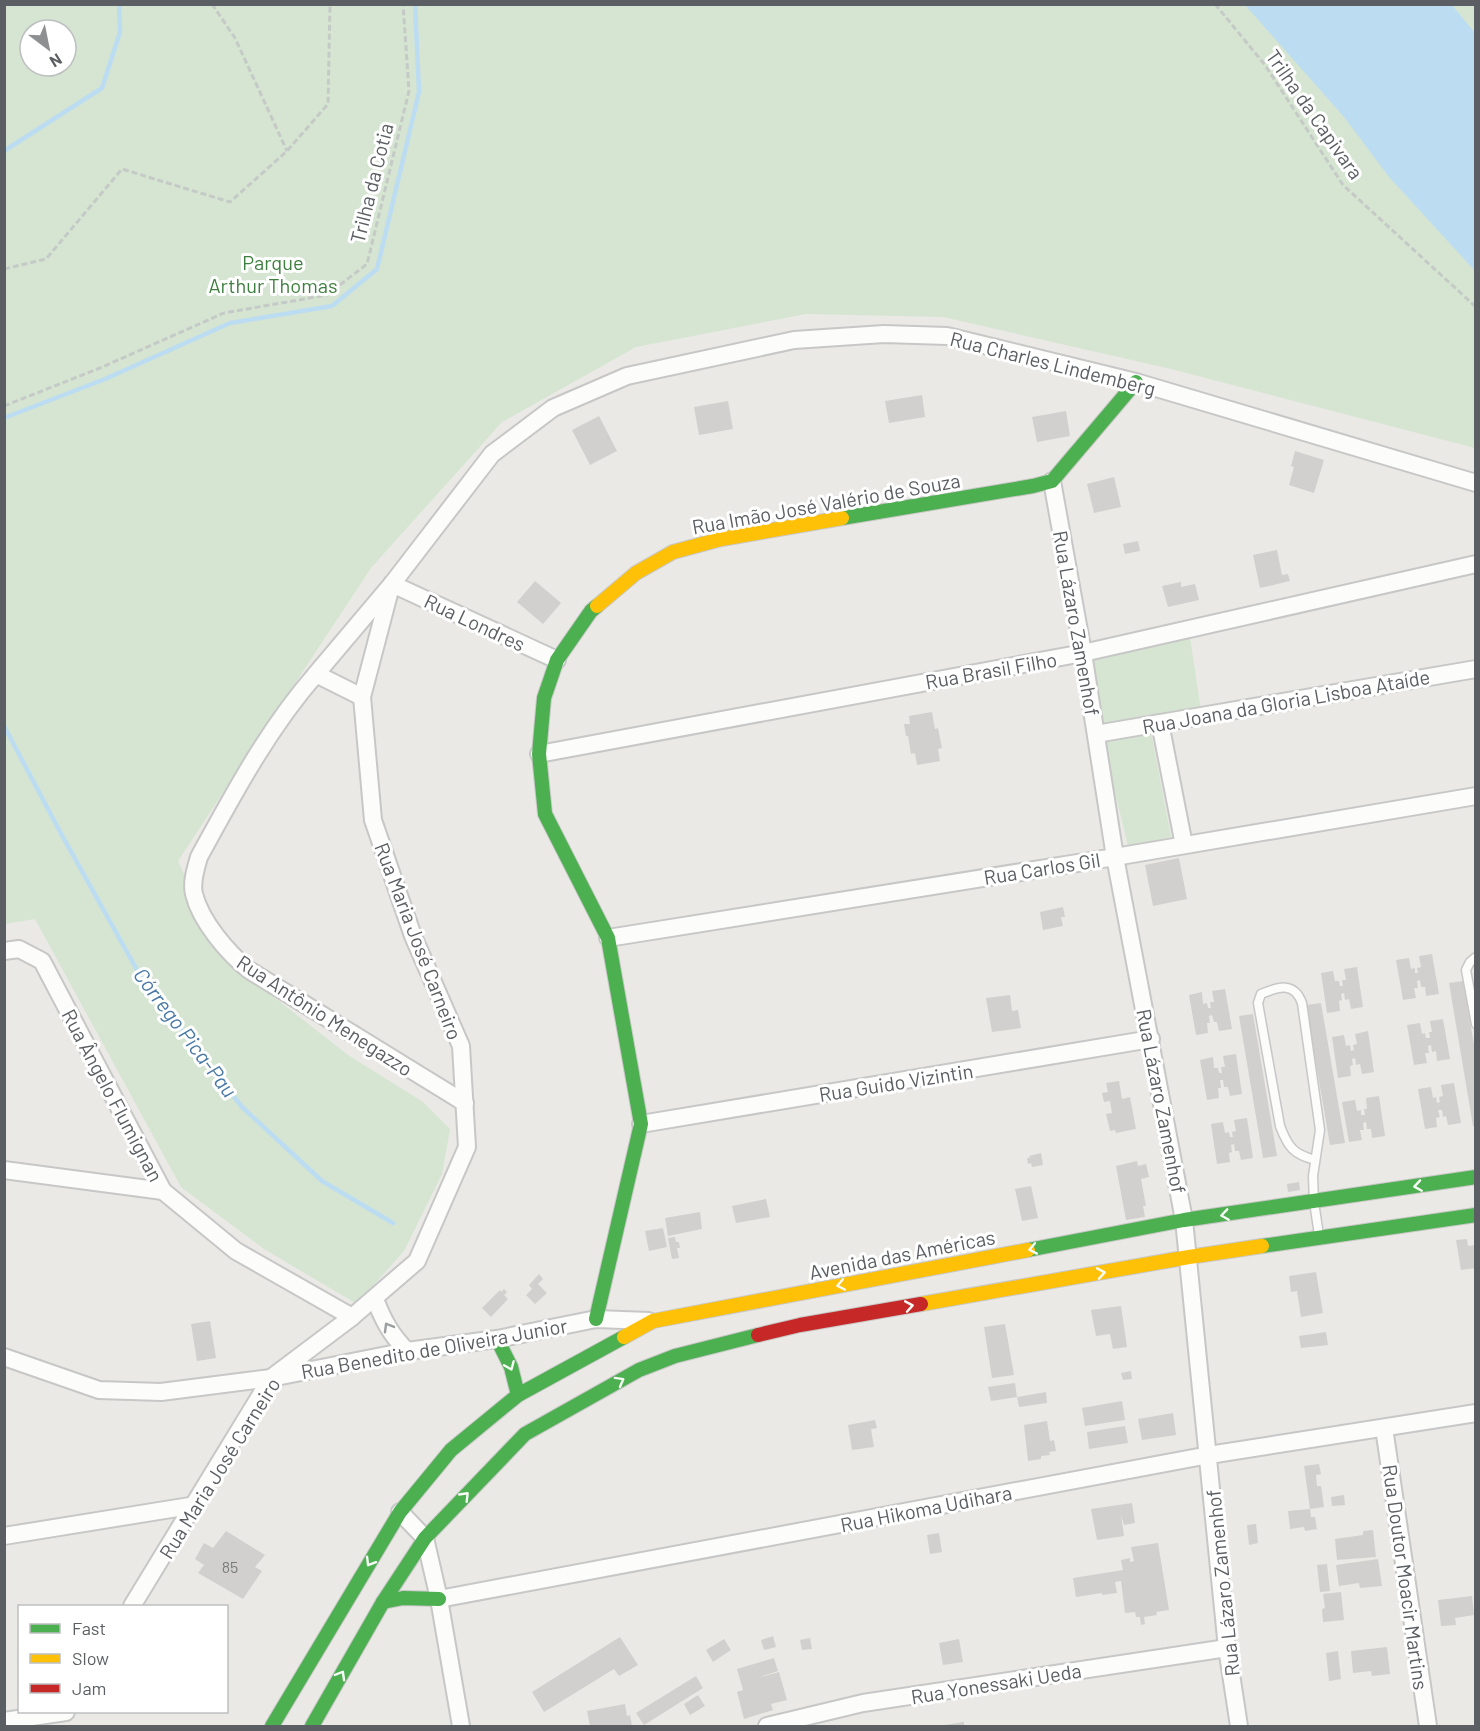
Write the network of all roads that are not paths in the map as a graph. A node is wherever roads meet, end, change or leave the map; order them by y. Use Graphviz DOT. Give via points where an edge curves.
graph roads {
  1 [pos="1136,382"];
  2 [pos="1052,481"];
  3 [pos="1476,483"];
  4 [pos="1476,564"];
  5 [pos="392,584"];
  6 [pos="1083,653"];
  7 [pos="558,660"];
  8 [pos="1476,669"];
  9 [pos="316,674"];
  10 [pos="362,697"];
  11 [pos="1160,723"];
  12 [pos="1096,734"];
  13 [pos="539,754"];
  14 [pos="1476,796"];
  15 [pos="1184,845"];
  16 [pos="1115,857"];
  17 [pos="608,938"];
  18 [pos="4,951"];
  19 [pos="1476,957"];
  20 [pos="1476,1024"];
  21 [pos="1151,1039"];
  22 [pos="465,1103"];
  23 [pos="641,1124"];
  24 [pos="1315,1160"];
  25 [pos="4,1170"];
  26 [pos="1476,1177"];
  27 [pos="164,1191"];
  28 [pos="1314,1202"];
  29 [pos="1476,1215"];
  30 [pos="1184,1220"];
  31 [pos="1320,1238"];
  32 [pos="1189,1257"];
  33 [pos="375,1299"];
  34 [pos="352,1317"];
  35 [pos="596,1319"];
  36 [pos="653,1321"];
  37 [pos="497,1339"];
  38 [pos="407,1351"];
  39 [pos="4,1357"];
  40 [pos="271,1378"];
  41 [pos="519,1395"];
  42 [pos="1476,1413"];
  43 [pos="1384,1428"];
  44 [pos="1209,1455"];
  45 [pos="196,1505"];
  46 [pos="400,1512"];
  47 [pos="4,1536"];
  48 [pos="425,1538"];
  49 [pos="439,1599"];
  50 [pos="383,1602"];
  51 [pos="133,1605"];
  52 [pos="1227,1648"];
  53 [pos="60,1713"];
  54 [pos="66,1713"];
  55 [pos="4,1721"];
  56 [pos="57,1726"];
  57 [pos="272,1726"];
  58 [pos="312,1726"];
  59 [pos="461,1726"];
  60 [pos="767,1726"];
  61 [pos="1239,1726"];
  62 [pos="1428,1726"];
  1 -- 2 [label="main road"];
  1 -- 3 [label="street, Rua Charles Lindemberg"];
  1 -- 5 [label="street, Rua Charles Lindemberg" via="947,336 884,334 794,340 627,376 553,408 492,454"];
  2 -- 6 [label="street, Rua Lázaro Zamenhof"];
  2 -- 7 [label="main road, Rua Imão José Valério de Souza" via="721,539 673,552 636,573 591,612"];
  4 -- 6 [label="street, Rua Brasil Filho"];
  5 -- 7 [label="street, Rua Londres"];
  5 -- 9 [label="street, Rua Antônio Menegazzo"];
  5 -- 10 [label="street, Rua Charles Lindemberg"];
  6 -- 12 [label="street, Rua Lázaro Zamenhof"];
  6 -- 13 [label="street, Rua Brasil Filho"];
  7 -- 13 [label="main road, Rua Imão José Valério de Souza" via="544,698"];
  8 -- 11 [label="street, Rua Joana da Gloria Lisboa Ataíde"];
  9 -- 10 [label="street"];
  9 -- 22 [label="street, Rua Antônio Menegazzo" via="291,703 248,769 199,857 194,893 208,924 232,957"];
  10 -- 22 [label="street, Rua Maria José Carneiro" via="373,820 413,936 461,1046"];
  11 -- 12 [label="street, Rua Joana da Gloria Lisboa Ataíde"];
  11 -- 15 [label="street"];
  12 -- 16 [label="street, Rua Lázaro Zamenhof"];
  13 -- 17 [label="main road, Rua Imão José Valério de Souza" via="545,814"];
  14 -- 15 [label="street, Rua Carlos Gil"];
  15 -- 16 [label="street, Rua Carlos Gil"];
  16 -- 17 [label="street, Rua Carlos Gil"];
  16 -- 21 [label="street, Rua Lázaro Zamenhof"];
  17 -- 23 [label="main road, Rua Imão José Valério de Souza"];
  18 -- 27 [label="street, Rua Ângelo Flumignan" via="20,949 42,961"];
  19 -- 20 [label="lane" via="1466,970"];
  21 -- 23 [label="street, Rua Guido Vizintin"];
  21 -- 30 [label="street, Rua Lázaro Zamenhof"];
  22 -- 33 [label="street, Rua Maria José Carneiro" via="467,1148 417,1261"];
  23 -- 35 [label="main road, Rua Imão José Valério de Souza"];
  24 -- 24 [label="lane" via="1300,1156 1287,1143 1280,1126 1258,1003 1261,994 1278,987 1292,989 1302,1003 1320,1130"];
  24 -- 28 [label="lane"];
  25 -- 27 [label="street"];
  26 -- 28 [label="main road, Avenida das Américas, one-way"];
  27 -- 34 [label="street, Rua Ângelo Flumignan" via="236,1251"];
  28 -- 30 [label="main road, Avenida das Américas, one-way"];
  28 -- 31 [label="lane"];
  29 -- 31 [label="main road"];
  30 -- 32 [label="street, Rua Lázaro Zamenhof"];
  30 -- 36 [label="main road, Avenida das Américas, one-way"];
  31 -- 32 [label="main road"];
  32 -- 44 [label="street, Rua Lázaro Zamenhof"];
  48 -- 32 [label="main road, one-way" via="525,1434 639,1370 675,1356 800,1325"];
  33 -- 34 [label="street, Rua Maria José Carneiro"];
  38 -- 33 [label="street, one-way" via="392,1336"];
  34 -- 40 [label="street, Rua Maria José Carneiro"];
  35 -- 36 [label="street, Rua Benedito de Oliveira Junior"];
  35 -- 37 [label="street, Rua Benedito de Oliveira Junior"];
  36 -- 41 [label="main road, Avenida das Américas"];
  37 -- 38 [label="street, Rua Benedito de Oliveira Junior"];
  37 -- 41 [label="main road, one-way"];
  38 -- 40 [label="street, Rua Benedito de Oliveira Junior"];
  39 -- 40 [label="street, Rua Benedito de Oliveira Junior" via="99,1390 161,1392"];
  40 -- 45 [label="street, Rua Maria José Carneiro"];
  41 -- 46 [label="main road, Avenida das Américas" via="451,1450"];
  42 -- 43 [label="street, Rua Hikoma Udihara"];
  43 -- 44 [label="street, Rua Hikoma Udihara"];
  43 -- 62 [label="street, Rua Doutor Moacir Martins"];
  44 -- 49 [label="street, Rua Hikoma Udihara"];
  44 -- 52 [label="street, Rua Lázaro Zamenhof"];
  45 -- 47 [label="street"];
  45 -- 51 [label="street, Rua Maria José Carneiro"];
  46 -- 48 [label="street"];
  46 -- 57 [label="main road, Avenida das Américas, one-way"];
  48 -- 49 [label="street"];
  48 -- 50 [label="main road"];
  49 -- 50 [label="main road"];
  49 -- 59 [label="street"];
  58 -- 50 [label="main road, one-way"];
  52 -- 60 [label="street, Rua Yonessaki Ueda" via="862,1703"];
  52 -- 61 [label="street, Rua Lázaro Zamenhof"];
  53 -- 55 [label="street"];
  54 -- 56 [label="street"];
}
